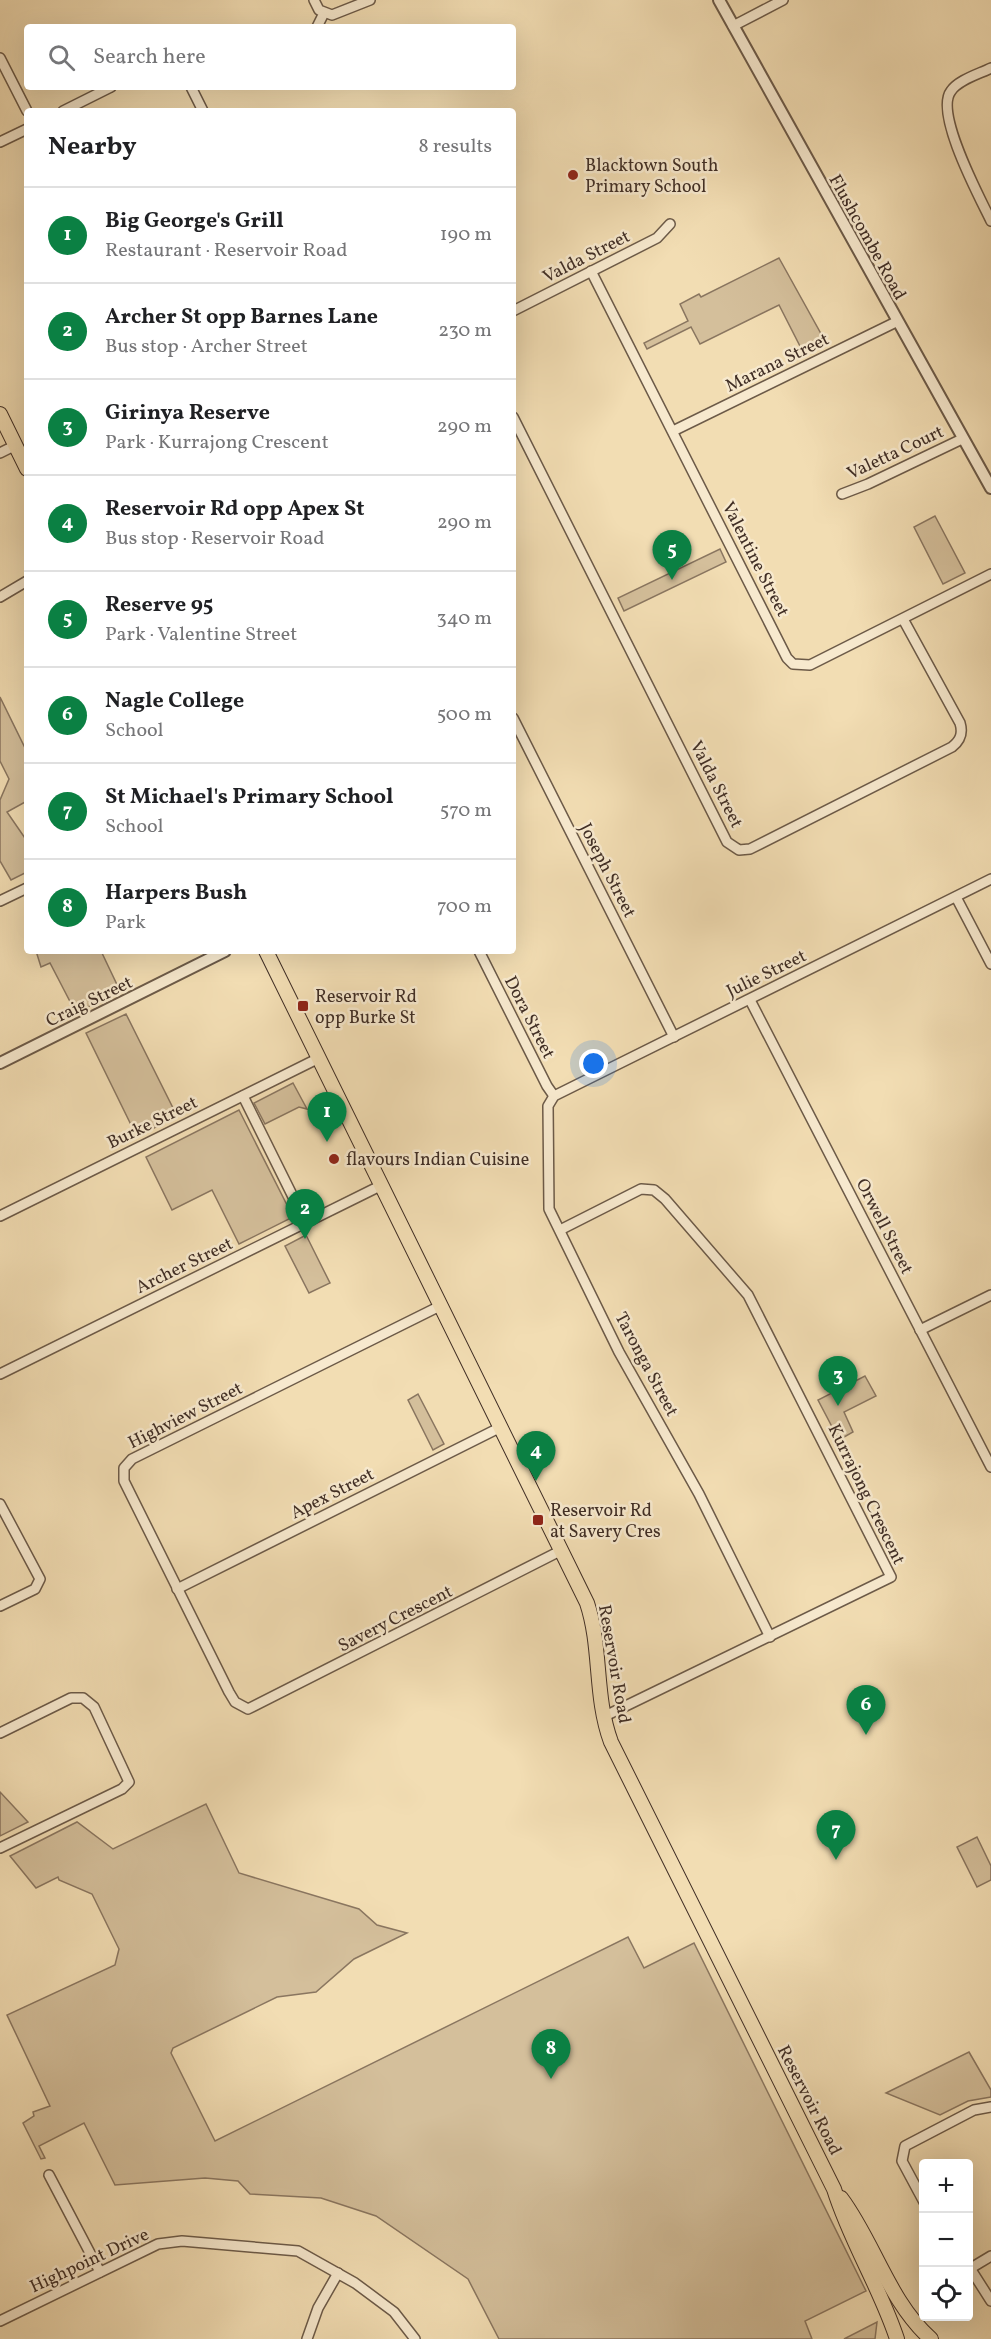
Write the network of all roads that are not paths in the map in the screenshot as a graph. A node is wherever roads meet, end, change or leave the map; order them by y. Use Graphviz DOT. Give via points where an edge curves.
graph roads {
  1 [pos="314,0"];
  2 [pos="370,0"];
  3 [pos="719,0"];
  4 [pos="783,0"];
  5 [pos="324,13"];
  6 [pos="318,24"];
  7 [pos="733,26"];
  8 [pos="0,58"];
  9 [pos="991,68"];
  10 [pos="105,90"];
  11 [pos="192,90"];
  12 [pos="25,108"];
  13 [pos="69,108"];
  14 [pos="201,108"];
  15 [pos="24,130"];
  16 [pos="0,142"];
  17 [pos="991,221"];
  18 [pos="670,224"];
  19 [pos="591,271"];
  20 [pos="516,310"];
  21 [pos="896,322"];
  22 [pos="0,414"];
  23 [pos="516,423"];
  24 [pos="673,431"];
  25 [pos="962,439"];
  26 [pos="16,445"];
  27 [pos="0,453"];
  28 [pos="24,462"];
  29 [pos="991,489"];
  30 [pos="842,494"];
  31 [pos="991,574"];
  32 [pos="24,584"];
  33 [pos="0,597"];
  34 [pos="903,619"];
  35 [pos="516,724"];
  36 [pos="991,879"];
  37 [pos="24,889"];
  38 [pos="956,897"];
  39 [pos="0,901"];
  40 [pos="219,954"];
  41 [pos="267,954"];
  42 [pos="480,954"];
  43 [pos="991,964"];
  44 [pos="750,1000"];
  45 [pos="674,1037"];
  46 [pos="319,1058"];
  47 [pos="0,1063"];
  48 [pos="243,1096"];
  49 [pos="554,1096"];
  50 [pos="381,1185"];
  51 [pos="0,1216"];
  52 [pos="306,1223"];
  53 [pos="560,1230"];
  54 [pos="991,1294"];
  55 [pos="440,1306"];
  56 [pos="920,1330"];
  57 [pos="0,1374"];
  58 [pos="501,1427"];
  59 [pos="991,1467"];
  60 [pos="0,1504"];
  61 [pos="562,1551"];
  62 [pos="177,1589"];
  63 [pos="0,1606"];
  64 [pos="770,1636"];
  65 [pos="242,1708"];
  66 [pos="603,1717"];
  67 [pos="0,1733"];
  68 [pos="0,1848"];
  69 [pos="991,2107"];
  70 [pos="49,2175"];
  71 [pos="834,2189"];
  72 [pos="919,2193"];
  73 [pos="991,2256"];
  74 [pos="973,2265"];
  75 [pos="100,2272"];
  76 [pos="973,2272"];
  77 [pos="338,2273"];
  78 [pos="991,2301"];
  79 [pos="0,2321"];
  80 [pos="307,2339"];
  81 [pos="415,2339"];
  82 [pos="897,2339"];
  83 [pos="915,2339"];
  84 [pos="930,2339"];
  1 -- 5 [label="street"];
  2 -- 5 [label="street" via="337,14"];
  3 -- 7 [label="street, Flushcombe Road"];
  4 -- 7 [label="street"];
  5 -- 6 [label="street"];
  7 -- 21 [label="street, Flushcombe Road"];
  8 -- 12 [label="street"];
  9 -- 17 [label="street" via="954,87 947,103 956,146"];
  10 -- 13 [label="street"];
  11 -- 14 [label="street"];
  15 -- 16 [label="street"];
  18 -- 19 [label="street, Valda Street" via="657,238"];
  19 -- 20 [label="street, Valda Street"];
  19 -- 24 [label="street, Valentine Street"];
  21 -- 24 [label="street, Marana Street"];
  21 -- 25 [label="street, Flushcombe Road"];
  22 -- 26 [label="main road"];
  23 -- 34 [label="street, Valda Street" via="727,842 734,848 750,849 958,741 960,723"];
  24 -- 34 [label="street, Valentine Street" via="791,662 810,665"];
  25 -- 29 [label="street, Flushcombe Road"];
  25 -- 30 [label="street, Valetta Court"];
  26 -- 27 [label="street"];
  26 -- 28 [label="main road"];
  31 -- 34 [label="street, Valentine Street"];
  32 -- 33 [label="street"];
  35 -- 45 [label="street, Joseph Street"];
  36 -- 38 [label="street, Julie Street"];
  37 -- 39 [label="street"];
  38 -- 43 [label="street"];
  38 -- 44 [label="street, Julie Street"];
  40 -- 47 [label="street, Craig Street"];
  41 -- 46 [label="main road, Reservoir Road"];
  42 -- 49 [label="street, Dora Street"];
  44 -- 45 [label="street, Julie Street"];
  44 -- 56 [label="street, Orwell Street"];
  45 -- 49 [label="street, Julie Street"];
  46 -- 48 [label="street, Burke Street"];
  46 -- 50 [label="main road, Reservoir Road"];
  48 -- 51 [label="street, Burke Street"];
  48 -- 52 [label="street"];
  49 -- 53 [label="street, Taronga Street" via="547,1110 547,1200"];
  50 -- 52 [label="street, Archer Street"];
  50 -- 55 [label="main road, Reservoir Road"];
  52 -- 57 [label="street, Archer Street"];
  53 -- 64 [label="street, Taronga Street"];
  53 -- 64 [label="street, Kurrajong Crescent" via="637,1191 651,1189 665,1199 748,1295 891,1577"];
  54 -- 56 [label="street"];
  55 -- 58 [label="main road, Reservoir Road"];
  55 -- 62 [label="street, Highview Street" via="132,1459 124,1468 124,1480"];
  56 -- 59 [label="street, Orwell Street"];
  58 -- 61 [label="main road, Reservoir Road"];
  58 -- 62 [label="street, Apex Street"];
  60 -- 63 [label="street" via="40,1579 35,1589"];
  61 -- 65 [label="street, Savery Crescent" via="258,1706"];
  61 -- 66 [label="main road, Reservoir Road" via="591,1615"];
  62 -- 65 [label="street, Highview Street" via="229,1692"];
  64 -- 66 [label="street, Kurrajong Crescent"];
  66 -- 71 [label="main road, Reservoir Road" via="625,1771"];
  67 -- 68 [label="street" via="71,1698 83,1698 94,1707 129,1782 122,1789"];
  69 -- 72 [label="street" via="974,2110 906,2146 902,2161"];
  70 -- 75 [label="street"];
  71 -- 82 [label="main road, Reservoir Road" via="843,2220"];
  71 -- 84 [label="main road, Reservoir Road" via="854,2215 910,2319"];
  73 -- 74 [label="street"];
  75 -- 77 [label="street, Highpoint Drive" via="158,2244 182,2241 298,2251"];
  75 -- 79 [label="street, Highpoint Drive"];
  76 -- 78 [label="street"];
  77 -- 80 [label="street" via="318,2308"];
  77 -- 81 [label="street, Highpoint Drive" via="394,2312"];
  83 -- 84 [label="main road"];
}
